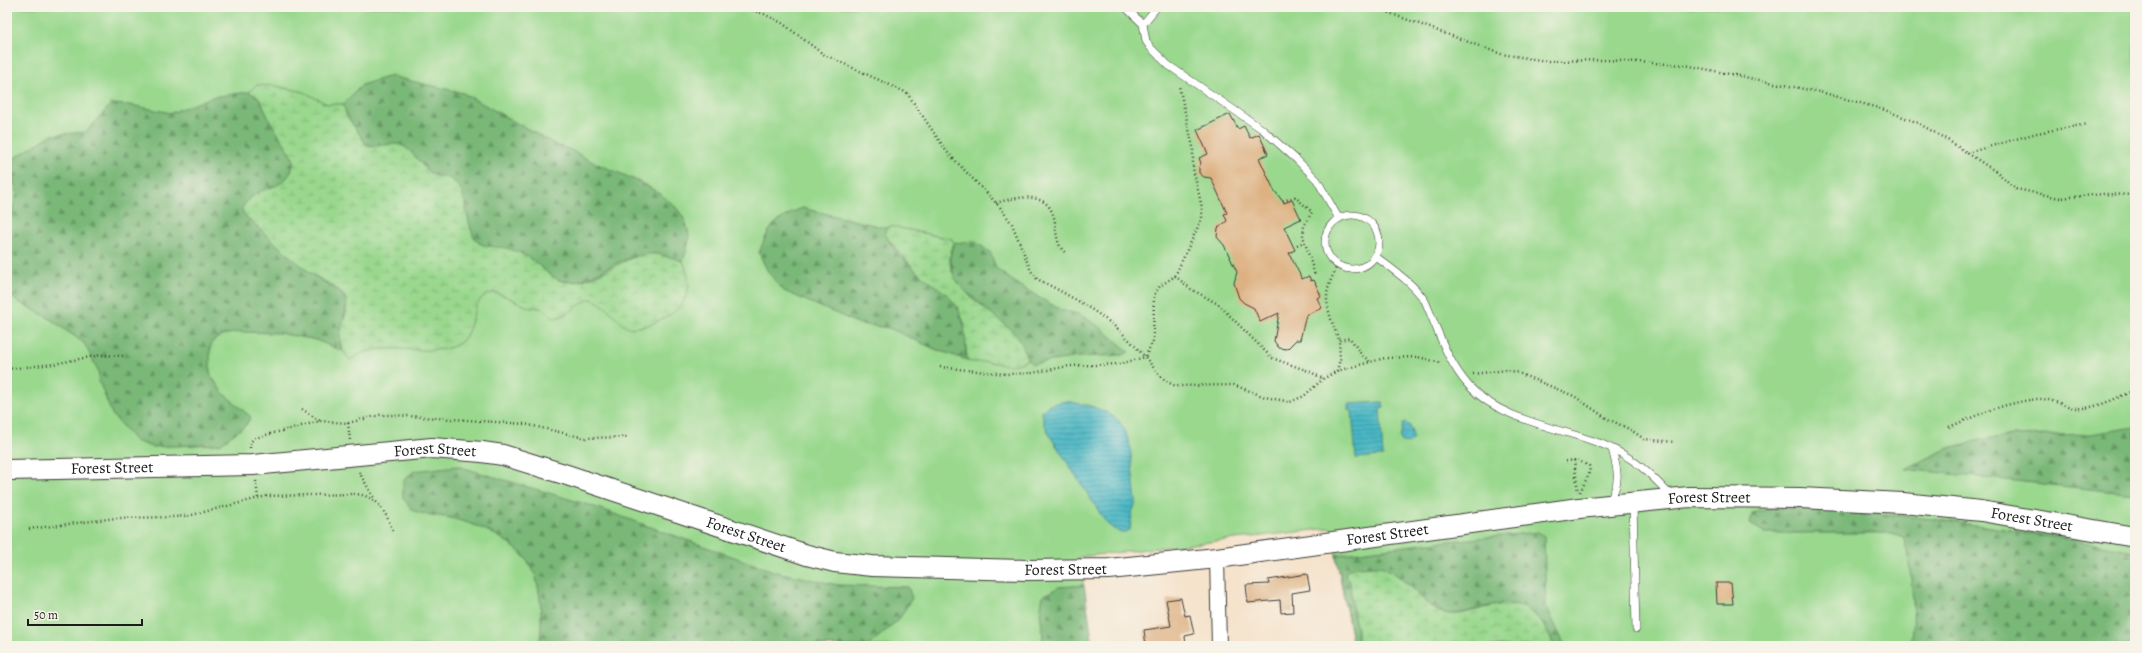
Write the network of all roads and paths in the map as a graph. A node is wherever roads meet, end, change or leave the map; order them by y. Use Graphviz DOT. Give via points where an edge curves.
graph roads {
  1 [pos="606,7"];
  2 [pos="692,7"];
  3 [pos="741,7"];
  4 [pos="1124,7"];
  5 [pos="1158,7"];
  6 [pos="1373,7"];
  7 [pos="1143,24"];
  8 [pos="1175,70"];
  9 [pos="2087,124"];
  10 [pos="1967,154"];
  11 [pos="2135,195"];
  12 [pos="1283,201"];
  13 [pos="996,203"];
  14 [pos="1339,219"];
  15 [pos="1304,242"];
  16 [pos="1296,245"];
  17 [pos="1067,254"];
  18 [pos="1375,256"];
  19 [pos="1337,265"];
  20 [pos="1175,276"];
  21 [pos="1315,276"];
  22 [pos="1339,340"];
  23 [pos="125,356"];
  24 [pos="1145,357"];
  25 [pos="1370,362"];
  26 [pos="940,367"];
  27 [pos="1454,367"];
  28 [pos="7,369"];
  29 [pos="1337,371"];
  30 [pos="1323,379"];
  31 [pos="2135,390"];
  32 [pos="302,409"];
  33 [pos="320,421"];
  34 [pos="1949,427"];
  35 [pos="1674,442"];
  36 [pos="1612,449"];
  37 [pos="1574,460"];
  38 [pos="1566,461"];
  39 [pos="7,470"];
  40 [pos="1578,498"];
  41 [pos="1673,498"];
  42 [pos="1633,502"];
  43 [pos="1608,505"];
  44 [pos="29,529"];
  45 [pos="393,531"];
  46 [pos="2135,537"];
  47 [pos="1217,558"];
  48 [pos="1636,630"];
  49 [pos="1219,646"];
  1 -- 2 [label="path" via="646,11"];
  3 -- 13 [label="path" via="782,23 823,54 907,93 947,152"];
  4 -- 7 [label="lane"];
  5 -- 7 [label="lane"];
  6 -- 10 [label="path" via="1501,54 1547,61 1614,60 1685,65 1824,93 1882,109 1916,122"];
  7 -- 8 [label="lane" via="1146,41 1150,47"];
  8 -- 14 [label="lane" via="1262,130 1297,160 1316,180"];
  8 -- 20 [label="path" via="1193,147 1193,168 1202,208 1202,218"];
  9 -- 10 [label="path" via="2037,133"];
  10 -- 11 [label="path" via="1998,173 2016,188 2060,198 2104,194"];
  12 -- 15 [label="path" via="1294,197 1312,212 1304,226"];
  13 -- 17 [label="path" via="1019,197 1044,202 1052,211 1059,244"];
  13 -- 24 [label="path" via="1012,224 1037,280 1101,316"];
  14 -- 18 [label="lane" via="1350,215 1359,216 1374,226 1379,243"];
  14 -- 19 [label="lane" via="1328,229 1325,237 1328,255"];
  15 -- 16 [label="path"];
  15 -- 21 [label="path"];
  18 -- 19 [label="lane" via="1366,266 1358,269"];
  18 -- 27 [label="lane" via="1420,293"];
  19 -- 22 [label="path" via="1328,290 1328,306"];
  20 -- 24 [label="path" via="1160,286 1154,295 1153,341"];
  20 -- 30 [label="path" via="1190,289 1218,304 1272,358"];
  22 -- 25 [label="path" via="1350,338"];
  22 -- 29 [label="path" via="1340,359"];
  23 -- 28 [label="path" via="100,355 54,364"];
  24 -- 26 [label="path" via="1120,364 1069,366 1032,373 1005,374"];
  24 -- 30 [label="path" via="1170,384 1234,385 1282,402 1290,402 1304,396"];
  25 -- 27 [label="path" via="1385,358 1418,357"];
  25 -- 29 [label="path"];
  27 -- 35 [label="path" via="1471,375 1508,370 1516,372 1574,396 1644,439"];
  27 -- 36 [label="lane" via="1470,388 1497,407"];
  29 -- 30 [label="path"];
  31 -- 34 [label="path" via="2092,407 2077,408 2039,399 1998,406"];
  32 -- 33 [label="path"];
  36 -- 41 [label="lane" via="1634,460 1649,472"];
  36 -- 43 [label="lane" via="1618,482"];
  37 -- 38 [label="path"];
  37 -- 40 [label="path"];
  37 -- 40 [label="path" via="1587,463 1590,469"];
  39 -- 47 [label="street, Forest Street" via="253,465 449,449 503,455 835,562 872,566 1083,570"];
  40 -- 43 [label="street, Forest Street"];
  40 -- 47 [label="street, Forest Street"];
  41 -- 42 [label="street, Forest Street"];
  41 -- 46 [label="street, Forest Street" via="1736,496 1903,503 1981,511"];
  42 -- 43 [label="street, Forest Street"];
  42 -- 48 [label="lane"];
  44 -- 45 [label="path" via="116,518 192,515 267,496 355,494 375,500 384,510"];
  47 -- 49 [label="street"];
}
